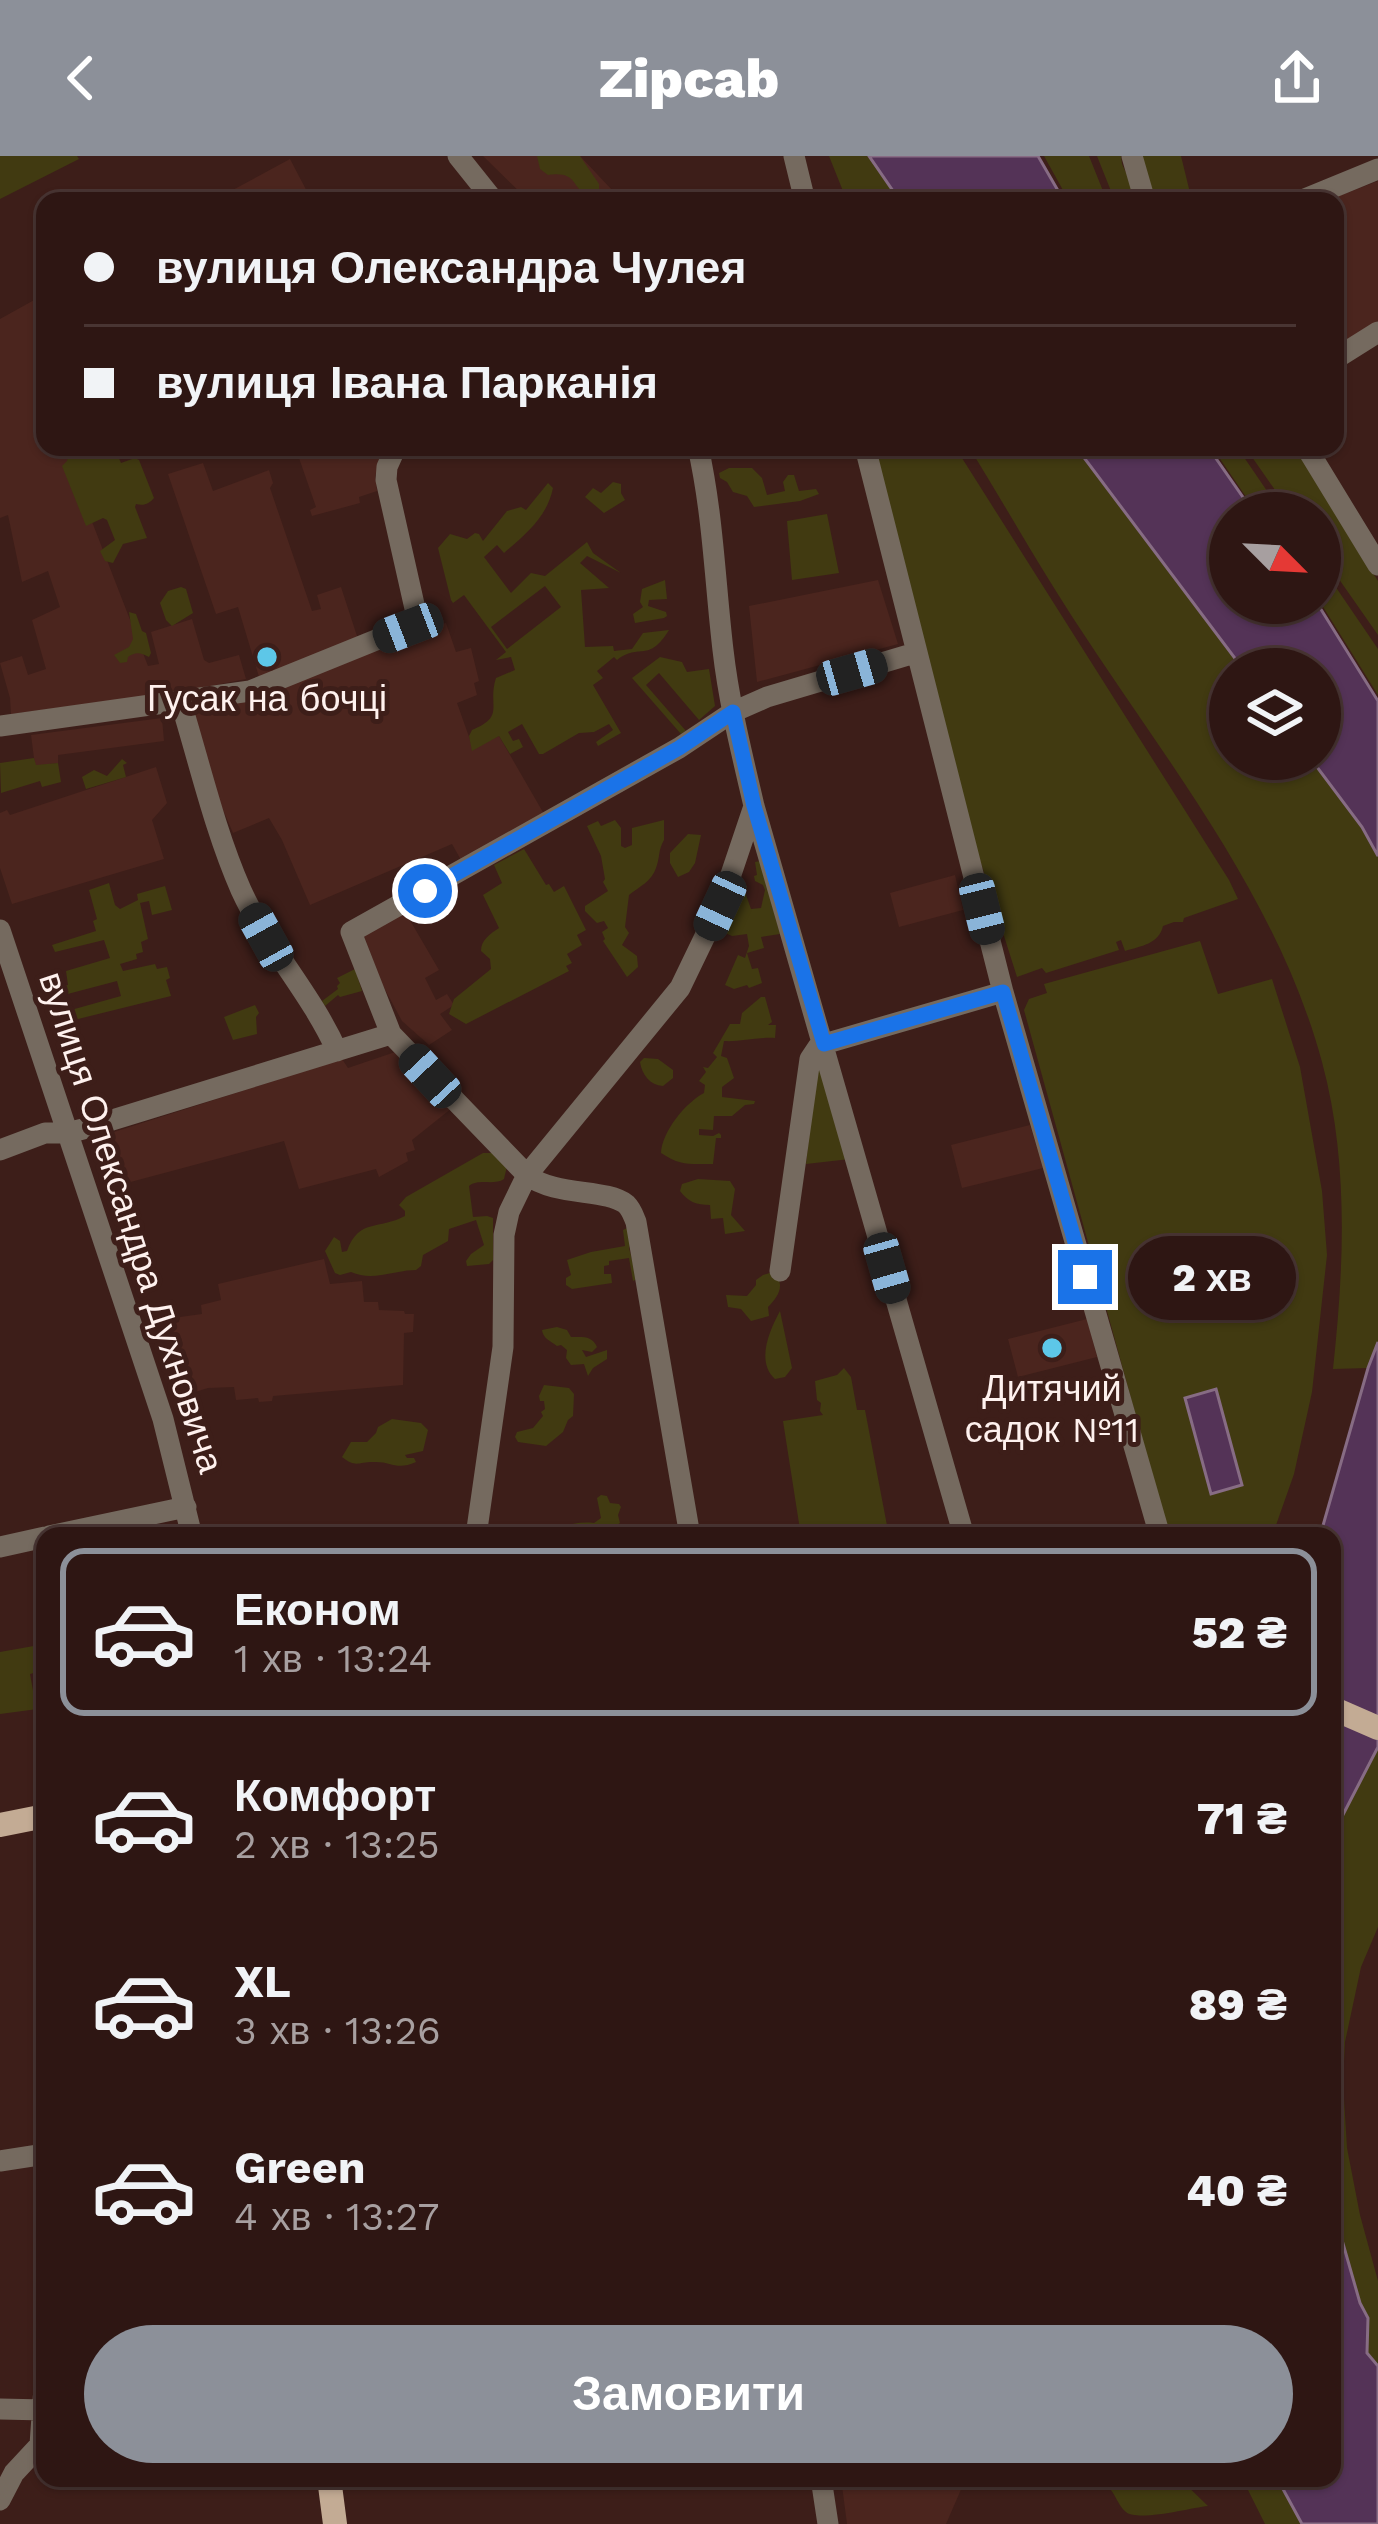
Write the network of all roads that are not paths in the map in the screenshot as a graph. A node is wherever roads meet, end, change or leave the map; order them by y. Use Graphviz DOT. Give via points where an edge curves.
graph roads {
  1 [pos="458,156"];
  2 [pos="794,156"];
  3 [pos="1132,156"];
  4 [pos="1366,167"];
  5 [pos="487,192"];
  6 [pos="803,192"];
  7 [pos="1142,192"];
  8 [pos="1317,192"];
  9 [pos="1378,332"];
  10 [pos="1344,353"];
  11 [pos="392,456"];
  12 [pos="700,456"];
  13 [pos="867,456"];
  14 [pos="1311,456"];
  15 [pos="1378,565"];
  16 [pos="915,653"];
  17 [pos="182,703"];
  18 [pos="733,712"];
  19 [pos="0,726"];
  20 [pos="754,806"];
  21 [pos="0,930"];
  22 [pos="1003,992"];
  23 [pos="391,1034"];
  24 [pos="824,1044"];
  25 [pos="337,1051"];
  26 [pos="67,1132"];
  27 [pos="0,1150"];
  28 [pos="527,1175"];
  29 [pos="780,1270"];
  30 [pos="186,1507"];
  31 [pos="90,1527"];
  32 [pos="190,1527"];
  33 [pos="477,1527"];
  34 [pos="688,1527"];
  35 [pos="961,1527"];
  36 [pos="1157,1527"];
  37 [pos="36,1538"];
  38 [pos="0,1546"];
  39 [pos="1341,1712"];
  40 [pos="1378,1728"];
  41 [pos="36,1818"];
  42 [pos="0,1825"];
  43 [pos="36,2156"];
  44 [pos="0,2162"];
  45 [pos="0,2409"];
  46 [pos="36,2410"];
  47 [pos="36,2451"];
  48 [pos="330,2487"];
  49 [pos="822,2487"];
  50 [pos="0,2500"];
  51 [pos="335,2524"];
  52 [pos="828,2524"];
  1 -- 5 [label="street"];
  2 -- 6 [label="street"];
  3 -- 7 [label="street"];
  4 -- 8 [label="street"];
  9 -- 10 [label="street"];
  11 -- 17 [label="street" via="386,480 413,625 262,688"];
  12 -- 18 [label="street"];
  13 -- 16 [label="street"];
  14 -- 15 [label="street"];
  16 -- 18 [label="street"];
  16 -- 22 [label="street"];
  17 -- 19 [label="street"];
  17 -- 25 [label="street" via="241,890"];
  18 -- 20 [label="street"];
  18 -- 23 [label="street" via="352,932"];
  20 -- 24 [label="street"];
  20 -- 28 [label="street" via="722,901 680,988"];
  21 -- 26 [label="street, вулиця Олександра Духновича"];
  22 -- 24 [label="street"];
  22 -- 36 [label="street"];
  23 -- 25 [label="street"];
  23 -- 28 [label="street"];
  24 -- 29 [label="street" via="811,1059"];
  24 -- 35 [label="street"];
  25 -- 26 [label="street"];
  26 -- 27 [label="street"];
  26 -- 30 [label="street, вулиця Олександра Духновича"];
  28 -- 33 [label="street" via="504,1235 503,1347"];
  28 -- 34 [label="street" via="550,1188 616,1200 632,1212"];
  30 -- 31 [label="street"];
  30 -- 32 [label="street, вулиця Олександра Духновича"];
  37 -- 38 [label="street"];
  39 -- 40 [label="main road"];
  41 -- 42 [label="main road"];
  43 -- 44 [label="street"];
  45 -- 46 [label="street"];
  47 -- 50 [label="street"];
  48 -- 51 [label="main road"];
  49 -- 52 [label="street"];
}
